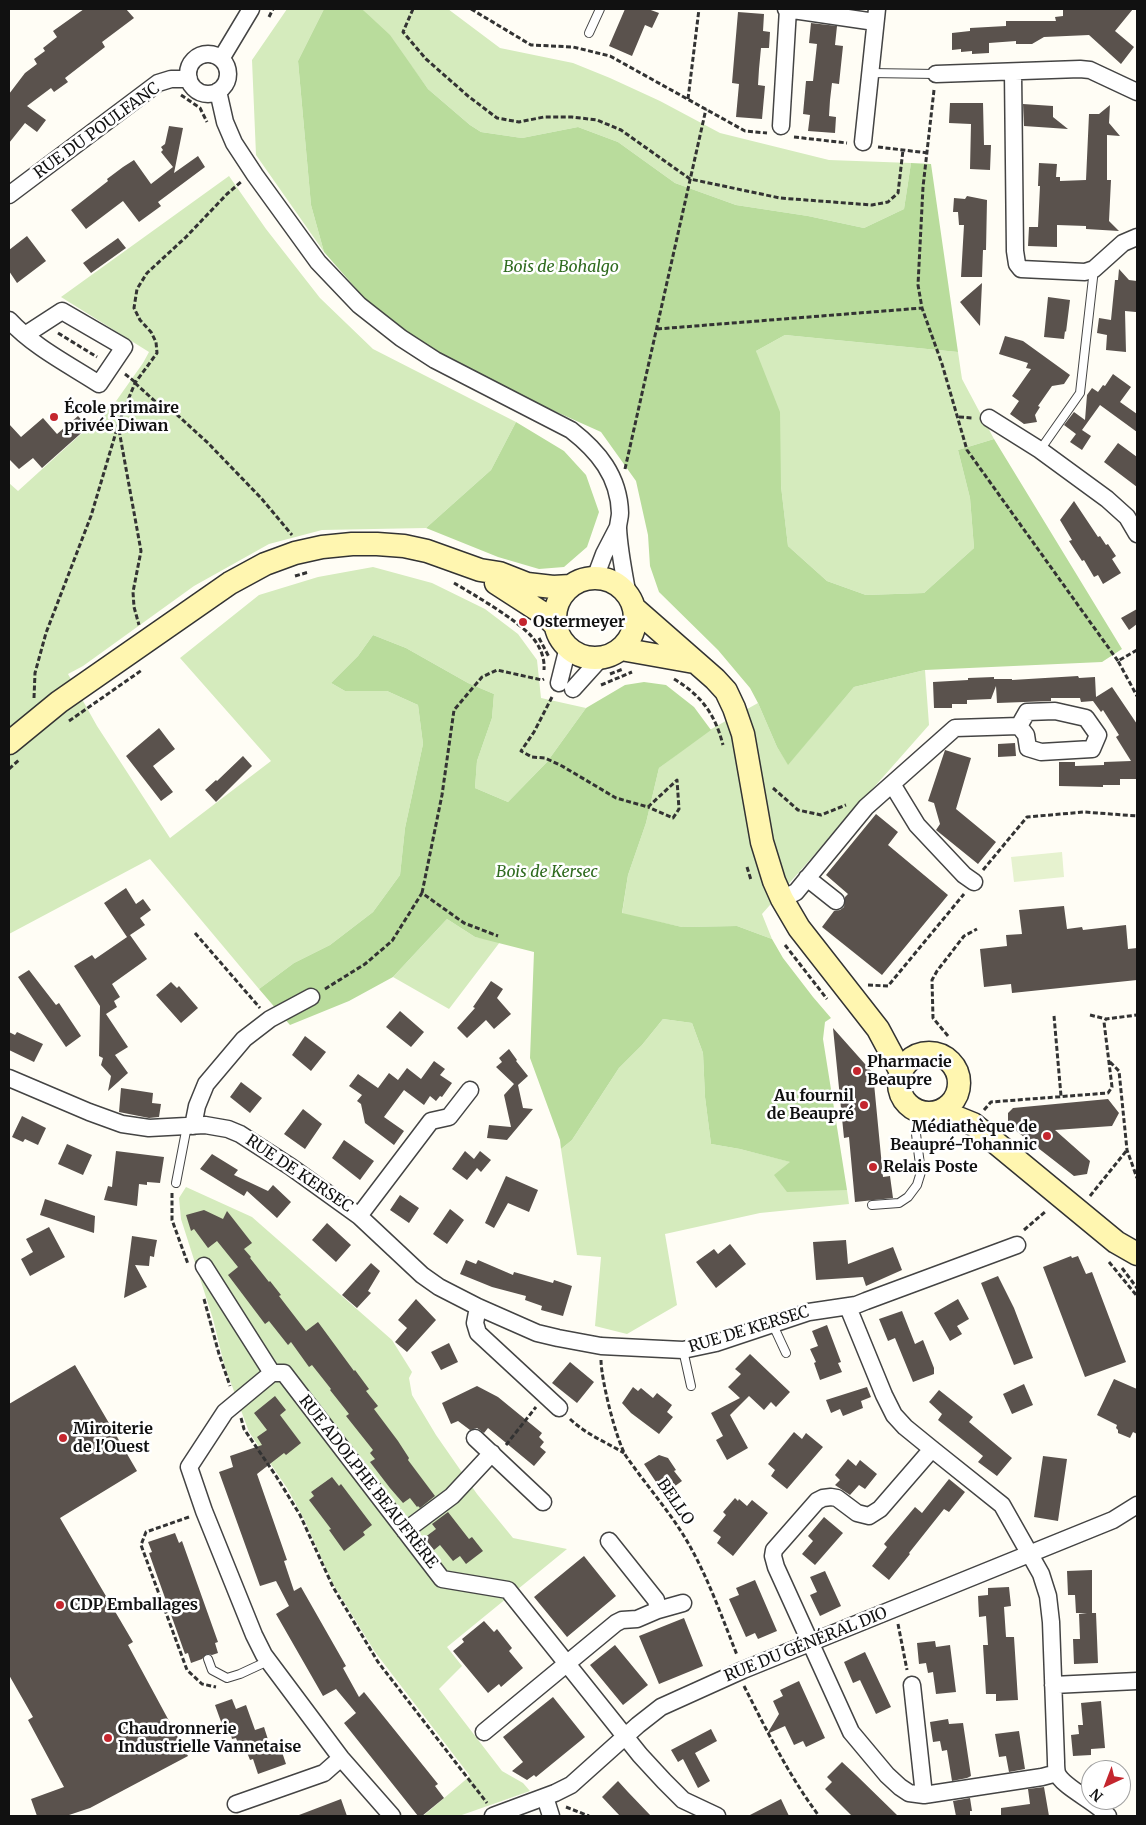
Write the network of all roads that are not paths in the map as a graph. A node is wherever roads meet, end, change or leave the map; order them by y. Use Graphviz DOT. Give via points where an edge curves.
graph roads {
  1 [pos="251,9"];
  2 [pos="600,9"];
  3 [pos="788,9"];
  4 [pos="876,15"];
  5 [pos="589,33"];
  6 [pos="221,59"];
  7 [pos="1013,72"];
  8 [pos="870,73"];
  9 [pos="936,74"];
  10 [pos="189,79"];
  11 [pos="218,91"];
  12 [pos="1137,92"];
  13 [pos="778,130"];
  14 [pos="862,144"];
  15 [pos="9,195"];
  16 [pos="1137,237"];
  17 [pos="1094,269"];
  18 [pos="9,320"];
  19 [pos="25,335"];
  20 [pos="989,418"];
  21 [pos="1040,450"];
  22 [pos="1132,512"];
  23 [pos="618,527"];
  24 [pos="1137,534"];
  25 [pos="480,570"];
  26 [pos="595,578"];
  27 [pos="571,586"];
  28 [pos="631,602"];
  29 [pos="556,626"];
  30 [pos="568,647"];
  31 [pos="695,662"];
  32 [pos="612,663"];
  33 [pos="1019,726"];
  34 [pos="16,753"];
  35 [pos="892,784"];
  36 [pos="807,878"];
  37 [pos="974,882"];
  38 [pos="782,899"];
  39 [pos="836,901"];
  40 [pos="311,997"];
  41 [pos="878,1029"];
  42 [pos="918,1055"];
  43 [pos="901,1072"];
  44 [pos="9,1078"];
  45 [pos="470,1090"];
  46 [pos="958,1091"];
  47 [pos="930,1111"];
  48 [pos="978,1118"];
  49 [pos="190,1126"];
  50 [pos="176,1183"];
  51 [pos="872,1205"];
  52 [pos="359,1216"];
  53 [pos="1116,1242"];
  54 [pos="1017,1245"];
  55 [pos="1137,1254"];
  56 [pos="197,1267"];
  57 [pos="1137,1272"];
  58 [pos="850,1306"];
  59 [pos="478,1307"];
  60 [pos="773,1325"];
  61 [pos="683,1350"];
  62 [pos="786,1353"];
  63 [pos="278,1374"];
  64 [pos="691,1386"];
  65 [pos="559,1408"];
  66 [pos="475,1438"];
  67 [pos="932,1449"];
  68 [pos="494,1455"];
  69 [pos="543,1502"];
  70 [pos="1137,1505"];
  71 [pos="405,1531"];
  72 [pos="609,1540"];
  73 [pos="1030,1554"];
  74 [pos="683,1603"];
  75 [pos="658,1610"];
  76 [pos="811,1643"];
  77 [pos="208,1660"];
  78 [pos="268,1662"];
  79 [pos="568,1664"];
  80 [pos="1137,1682"];
  81 [pos="912,1685"];
  82 [pos="1053,1685"];
  83 [pos="484,1732"];
  84 [pos="626,1737"];
  85 [pos="341,1758"];
  86 [pos="1058,1773"];
  87 [pos="550,1795"];
  88 [pos="924,1795"];
  89 [pos="236,1804"];
  90 [pos="392,1816"];
  91 [pos="494,1816"];
  92 [pos="550,1816"];
  93 [pos="717,1816"];
  94 [pos="1108,1816"];
  1 -- 6 [label="street"];
  2 -- 5 [label="lane"];
  3 -- 4 [label="street"];
  3 -- 13 [label="street"];
  4 -- 8 [label="street"];
  6 -- 10 [label="street" via="211,54 200,56 192,63"];
  6 -- 11 [label="street" via="226,64 228,76"];
  7 -- 9 [label="street"];
  7 -- 12 [label="street" via="1090,70"];
  7 -- 17 [label="street" via="1017,264 1021,269 1032,270 1085,272"];
  8 -- 9 [label="lane"];
  8 -- 14 [label="street"];
  10 -- 11 [label="street" via="200,92"];
  10 -- 15 [label="street, RUE DU POULFANC" via="158,83"];
  11 -- 23 [label="street" via="234,143 318,262 359,305 401,338 435,360 553,419 589,444 611,474 620,512"];
  16 -- 17 [label="street" via="1123,243"];
  17 -- 21 [label="lane" via="1080,393"];
  18 -- 19 [label="street"];
  19 -- 19 [label="street" via="99,384 124,347 62,311"];
  20 -- 21 [label="street"];
  21 -- 22 [label="street" via="1107,499"];
  22 -- 24 [label="street"];
  23 -- 26 [label="street"];
  23 -- 28 [label="street"];
  25 -- 27 [label="street" via="499,573 527,584"];
  25 -- 29 [label="street" via="544,614"];
  25 -- 34 [label="street" via="427,551 378,544 322,546 265,564 230,583 59,702 40,717"];
  26 -- 27 [label="street"];
  26 -- 28 [label="street" via="619,586"];
  27 -- 29 [label="street" via="558,604"];
  28 -- 31 [label="street"];
  28 -- 32 [label="street" via="635,620 633,630"];
  29 -- 30 [label="street"];
  30 -- 32 [label="street" via="590,658"];
  30 -- 32 [label="street" via="560,682"];
  31 -- 32 [label="street"];
  31 -- 38 [label="street" via="726,691 734,708 743,734 762,842"];
  33 -- 35 [label="street" via="955,728"];
  35 -- 36 [label="street" via="866,808"];
  35 -- 37 [label="street" via="917,825"];
  36 -- 38 [label="street" via="796,892"];
  36 -- 39 [label="street"];
  38 -- 41 [label="street" via="799,928"];
  40 -- 49 [label="street" via="270,1019 244,1039 206,1084"];
  41 -- 42 [label="street"];
  41 -- 43 [label="street"];
  42 -- 43 [label="street"];
  42 -- 46 [label="street" via="935,1054 952,1064 959,1082"];
  43 -- 47 [label="street" via="900,1092 907,1104"];
  44 -- 49 [label="street, RUE DE KERSEC" via="122,1124 149,1128"];
  45 -- 52 [label="street" via="449,1117 431,1121"];
  46 -- 47 [label="street" via="949,1106"];
  46 -- 48 [label="street"];
  47 -- 48 [label="street"];
  47 -- 51 [label="lane" via="916,1134 921,1172 917,1185 899,1203"];
  48 -- 53 [label="street"];
  49 -- 50 [label="lane"];
  49 -- 52 [label="street, RUE DE KERSEC" via="217,1127 240,1134 291,1166"];
  52 -- 59 [label="street, RUE DE KERSEC" via="430,1281"];
  53 -- 55 [label="street"];
  53 -- 57 [label="street"];
  54 -- 58 [label="street, RUE DE KERSEC"];
  56 -- 63 [label="street, RUE ADOLPHE BEAUFRÈRE"];
  58 -- 60 [label="street, RUE DE KERSEC" via="809,1312"];
  58 -- 67 [label="street" via="890,1408 905,1427"];
  59 -- 61 [label="street, RUE DE KERSEC" via="558,1338 601,1346"];
  59 -- 65 [label="street" via="475,1323 478,1333"];
  60 -- 61 [label="street, RUE DE KERSEC"];
  60 -- 62 [label="lane"];
  61 -- 64 [label="lane"];
  63 -- 71 [label="street, RUE ADOLPHE BEAUFRÈRE"];
  63 -- 78 [label="street" via="225,1412 189,1467 254,1635"];
  66 -- 68 [label="street"];
  67 -- 73 [label="street" via="1002,1505"];
  67 -- 76 [label="street" via="875,1513 864,1516 837,1498 823,1498 774,1550 776,1567"];
  68 -- 69 [label="street"];
  68 -- 71 [label="street" via="452,1496"];
  70 -- 73 [label="street, RUE DU GÉNÉRAL DIO" via="1113,1520"];
  71 -- 79 [label="street, RUE ADOLPHE BEAUFRÈRE" via="442,1579 508,1590"];
  72 -- 75 [label="street" via="656,1600"];
  73 -- 76 [label="street, RUE DU GÉNÉRAL DIO"];
  73 -- 82 [label="street" via="1048,1596"];
  74 -- 75 [label="street"];
  75 -- 79 [label="street" via="616,1623"];
  76 -- 84 [label="street, RUE DU GÉNÉRAL DIO" via="662,1707"];
  76 -- 88 [label="street" via="858,1742 900,1787 909,1793"];
  77 -- 78 [label="lane" via="212,1670 227,1678"];
  78 -- 85 [label="street"];
  79 -- 83 [label="street"];
  79 -- 84 [label="street, RUE ADOLPHE BEAUFRÈRE"];
  80 -- 82 [label="street"];
  81 -- 88 [label="street"];
  82 -- 86 [label="street"];
  84 -- 87 [label="street, RUE DU GÉNÉRAL DIO" via="579,1779"];
  84 -- 93 [label="street, RUE ADOLPHE BEAUFRÈRE" via="683,1800"];
  85 -- 89 [label="street" via="324,1773"];
  85 -- 90 [label="street"];
  86 -- 88 [label="street"];
  86 -- 94 [label="street" via="1068,1785"];
  87 -- 91 [label="street, RUE DU GÉNÉRAL DIO"];
  87 -- 92 [label="street"];
}
